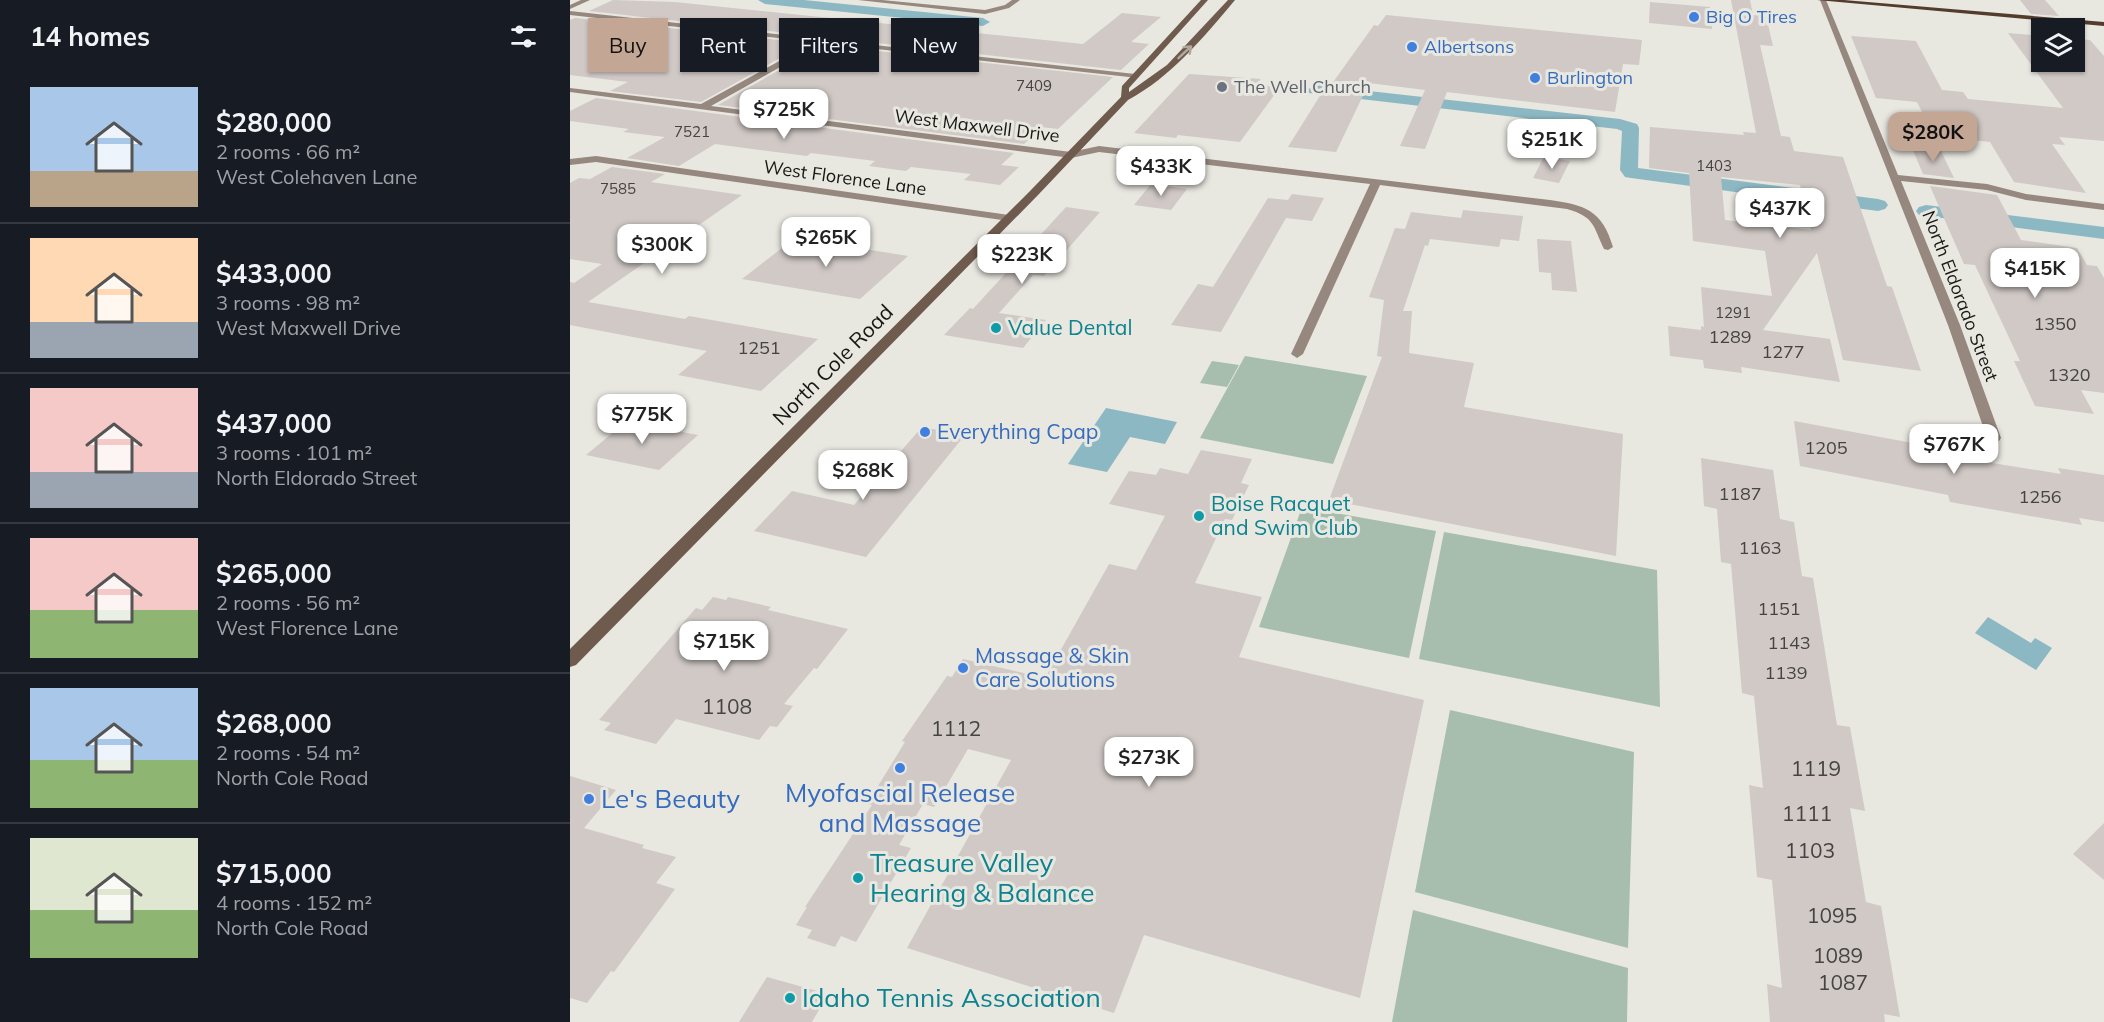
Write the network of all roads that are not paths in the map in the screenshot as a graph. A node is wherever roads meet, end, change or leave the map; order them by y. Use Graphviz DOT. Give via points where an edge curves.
graph roads {
  1 [pos="587,0"];
  2 [pos="861,0"];
  3 [pos="1017,0"];
  4 [pos="1205,0"];
  5 [pos="1232,0"];
  6 [pos="1822,0"];
  7 [pos="570,7"];
  8 [pos="570,13"];
  9 [pos="2103,25"];
  10 [pos="779,36"];
  11 [pos="879,47"];
  12 [pos="779,65"];
  13 [pos="1135,76"];
  14 [pos="570,90"];
  15 [pos="582,92"];
  16 [pos="570,97"];
  17 [pos="1125,98"];
  18 [pos="702,107"];
  19 [pos="1071,155"];
  20 [pos="570,162"];
  21 [pos="1894,177"];
  22 [pos="1376,182"];
  23 [pos="2104,207"];
  24 [pos="1010,218"];
  25 [pos="1608,247"];
  26 [pos="1297,354"];
  27 [pos="1994,438"];
  28 [pos="570,660"];
  1 -- 7 [label="street"];
  2 -- 3 [label="street" via="977,12 994,11"];
  4 -- 13 [label="main road, North Cole Road"];
  17 -- 5 [label="main road, North Cole Road, one-way" via="1143,90 1195,42"];
  6 -- 9 [label="main road"];
  6 -- 21 [label="street, North Eldorado Street"];
  8 -- 10 [label="street"];
  11 -- 13 [label="street"];
  12 -- 18 [label="street"];
  13 -- 17 [label="main road, North Cole Road" via="1125,88"];
  14 -- 15 [label="street, West Maxwell Drive"];
  15 -- 16 [label="street"];
  15 -- 18 [label="street, West Maxwell Drive"];
  17 -- 19 [label="main road, North Cole Road"];
  18 -- 19 [label="street, West Maxwell Drive"];
  19 -- 22 [label="street, West Maxwell Drive" via="1099,149"];
  19 -- 24 [label="main road, North Cole Road"];
  20 -- 24 [label="street, West Florence Lane" via="596,159"];
  21 -- 23 [label="street" via="1987,187 2026,197"];
  21 -- 27 [label="street, North Eldorado Street" via="1954,324"];
  22 -- 25 [label="street, West Maxwell Drive" via="1568,207 1593,216"];
  22 -- 26 [label="street"];
  24 -- 28 [label="main road, North Cole Road"];
}
